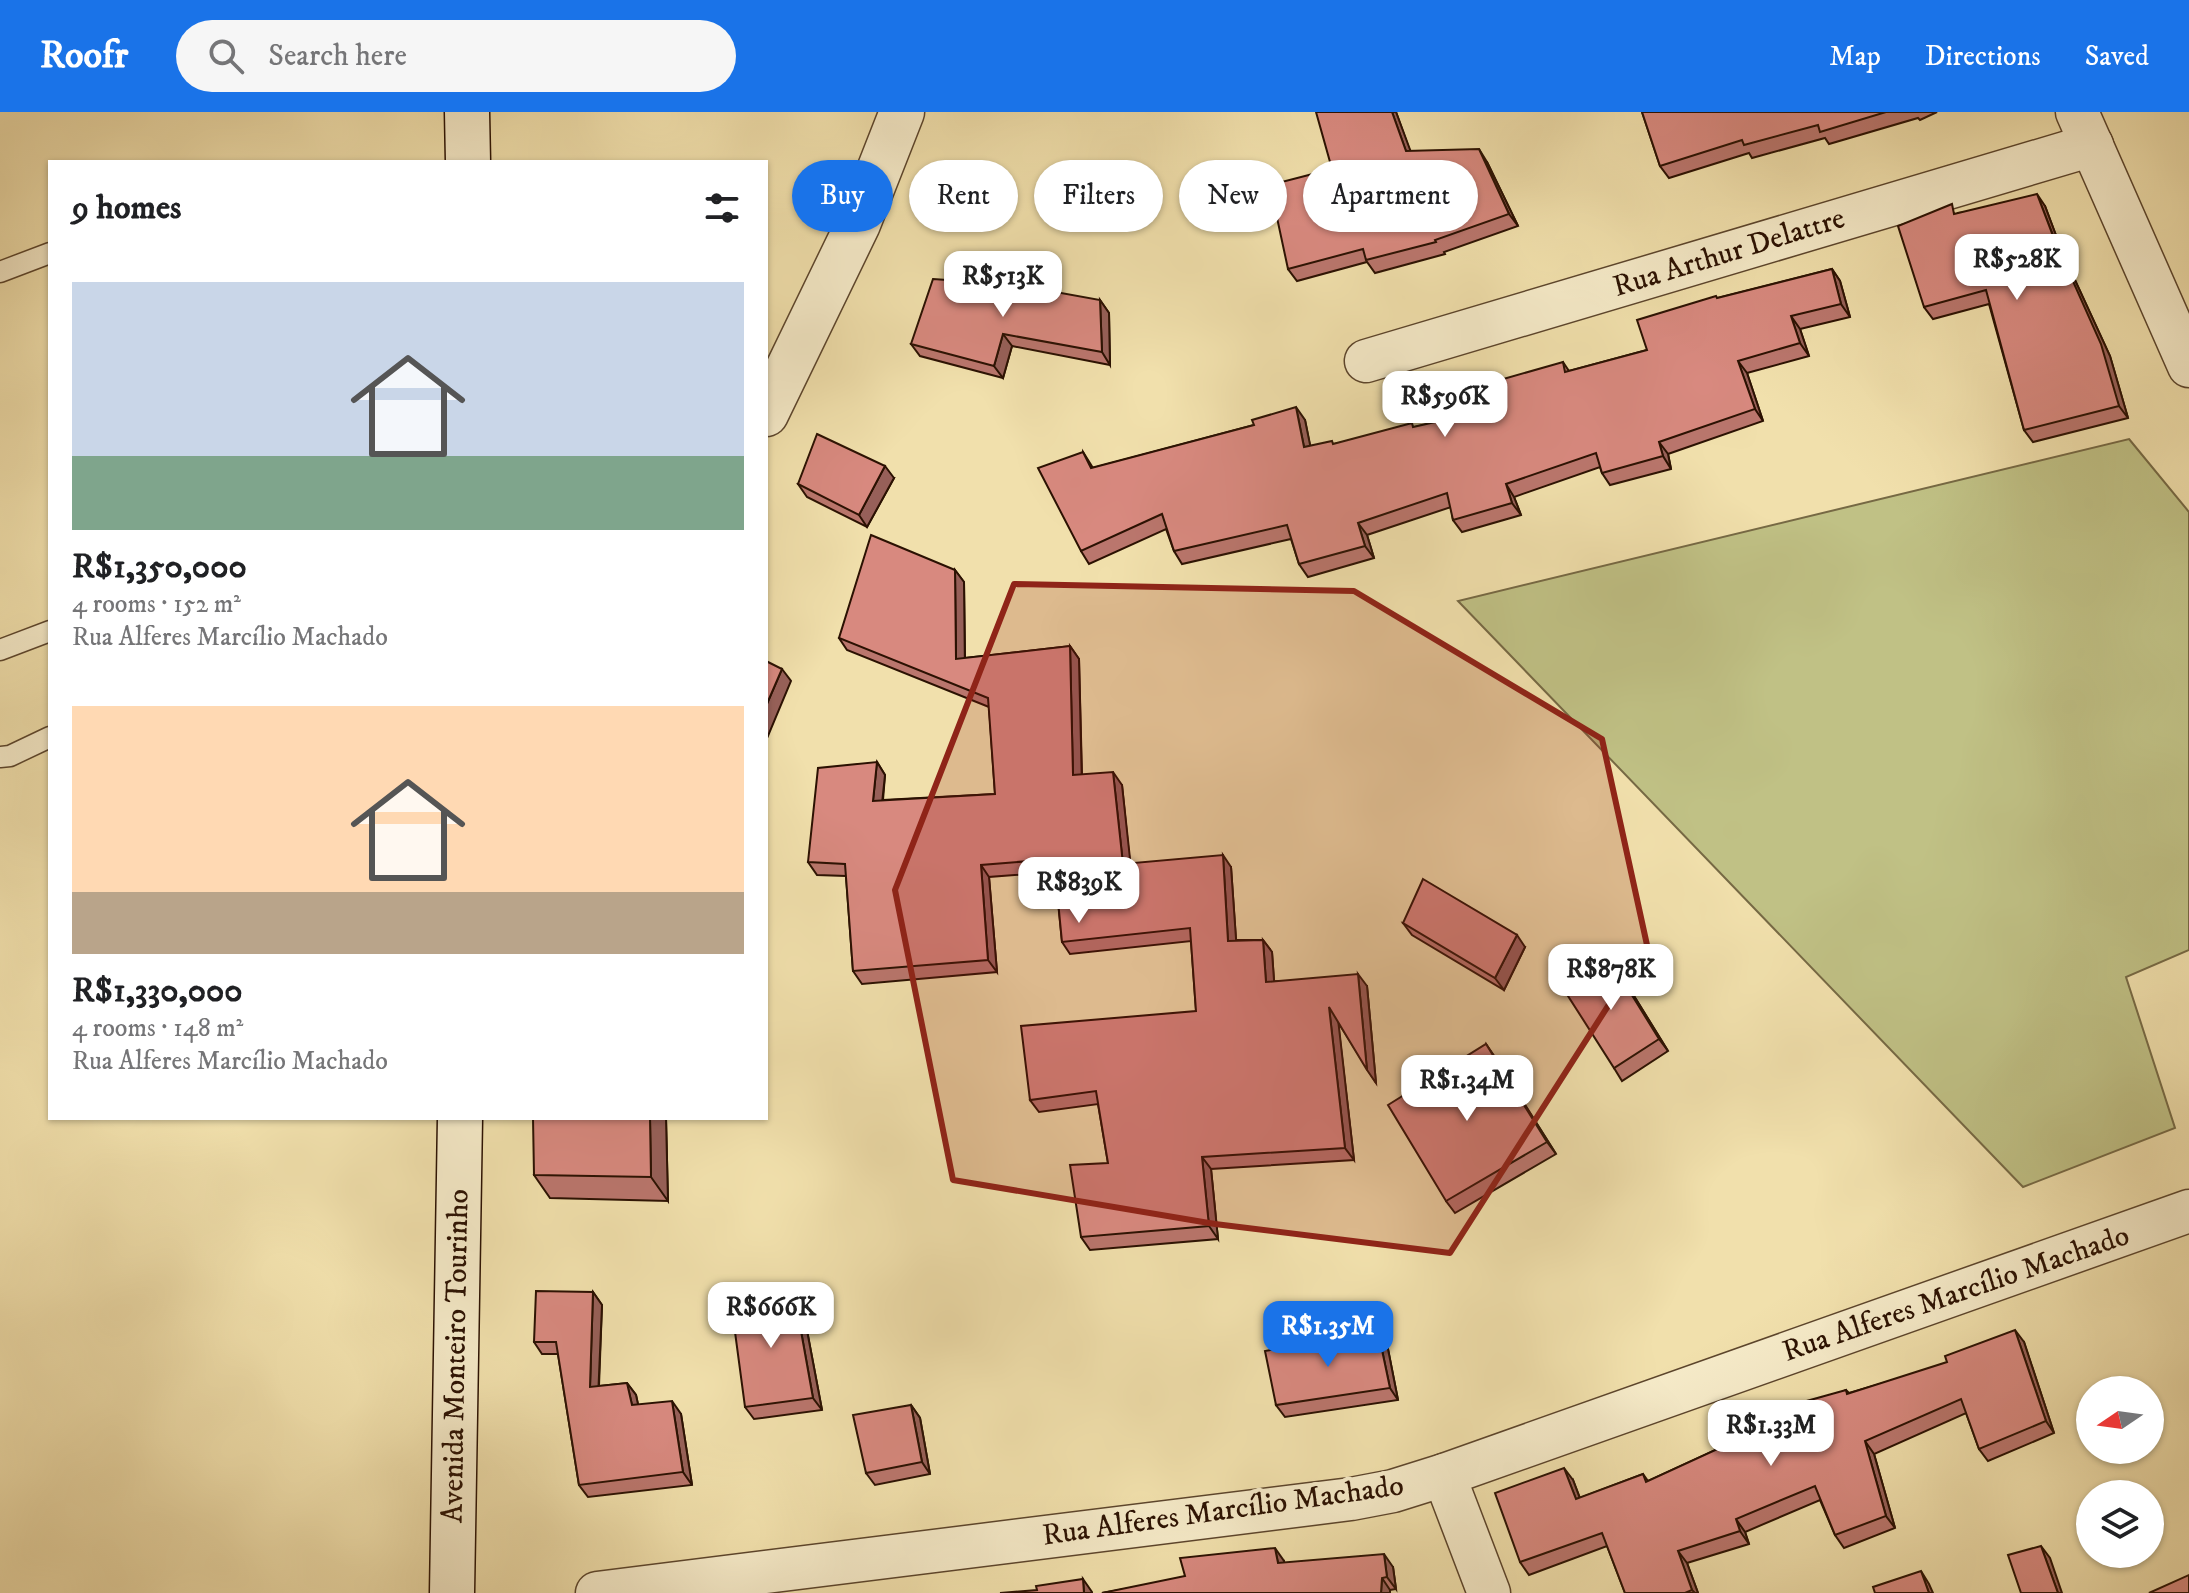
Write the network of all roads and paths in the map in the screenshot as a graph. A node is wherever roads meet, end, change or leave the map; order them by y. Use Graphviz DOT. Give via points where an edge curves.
graph roads {
  1 [pos="467,112"];
  2 [pos="902,112"];
  3 [pos="2084,129"];
  4 [pos="468,160"];
  5 [pos="48,254"];
  6 [pos="0,272"];
  7 [pos="1366,361"];
  8 [pos="2189,366"];
  9 [pos="768,410"];
  10 [pos="48,632"];
  11 [pos="0,650"];
  12 [pos="48,738"];
  13 [pos="0,757"];
  14 [pos="460,1120"];
  15 [pos="2186,1222"];
  16 [pos="1444,1475"];
  17 [pos="452,1593"];
  18 [pos="597,1593"];
  19 [pos="1489,1593"];
  1 -- 4 [label="main road"];
  2 -- 9 [label="main road" via="858,224"];
  3 -- 7 [label="street, Rua Arthur Delattre"];
  3 -- 8 [label="street"];
  5 -- 6 [label="lane"];
  10 -- 11 [label="lane"];
  12 -- 13 [label="lane"];
  14 -- 17 [label="main road, Avenida Monteiro Tourinho"];
  15 -- 16 [label="street, Rua Alferes Marcílio Machado"];
  16 -- 18 [label="street, Rua Alferes Marcílio Machado" via="1351,1499"];
  16 -- 19 [label="street"];
}
